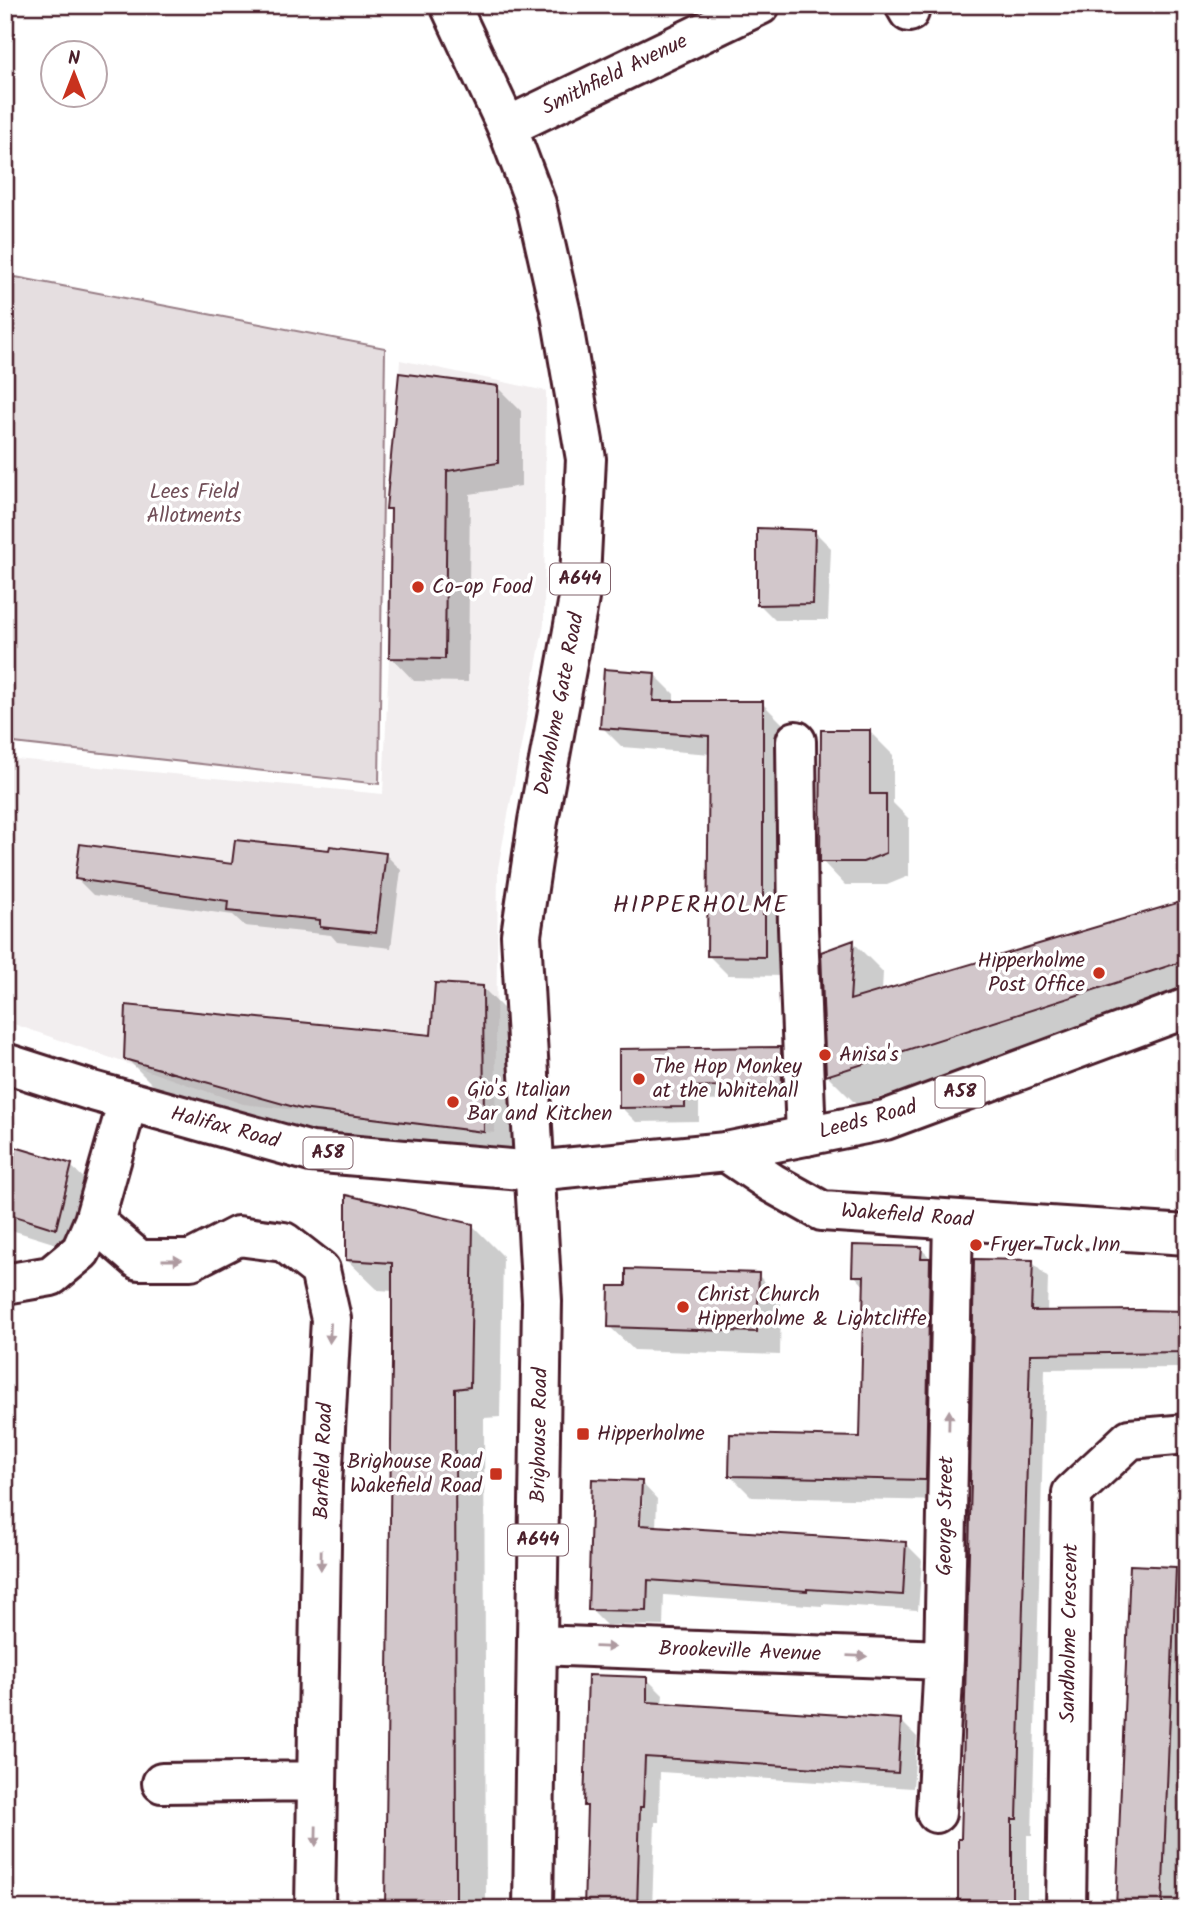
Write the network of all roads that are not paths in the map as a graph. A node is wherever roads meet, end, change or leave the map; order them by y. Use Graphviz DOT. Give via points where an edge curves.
graph roads {
  1 [pos="450,5"];
  2 [pos="760,5"];
  3 [pos="507,127"];
  4 [pos="796,741"];
  5 [pos="1187,1008"];
  6 [pos="5,1063"];
  7 [pos="128,1101"];
  8 [pos="806,1136"];
  9 [pos="726,1152"];
  10 [pos="534,1171"];
  11 [pos="953,1220"];
  12 [pos="94,1221"];
  13 [pos="1187,1236"];
  14 [pos="5,1284"];
  15 [pos="1187,1434"];
  16 [pos="537,1645"];
  17 [pos="944,1660"];
  18 [pos="317,1781"];
  19 [pos="162,1783"];
  20 [pos="936,1813"];
  21 [pos="315,1909"];
  22 [pos="533,1909"];
  23 [pos="1066,1909"];
  1 -- 3 [label="main road, Denholme Gate Road / A644"];
  2 -- 3 [label="main road, Smithfield Avenue"];
  3 -- 10 [label="main road, Denholme Gate Road / A644" via="536,204 586,459 579,598 521,935"];
  4 -- 8 [label="main road"];
  5 -- 8 [label="main road, Leeds Road / A58" via="885,1120"];
  6 -- 7 [label="main road, Halifax Road / A58"];
  7 -- 10 [label="main road, Halifax Road / A58" via="311,1152"];
  7 -- 12 [label="main road"];
  8 -- 9 [label="main road, Leeds Road / A58"];
  9 -- 10 [label="main road, Leeds Road / A58"];
  9 -- 11 [label="main road, Wakefield Road" via="822,1211"];
  10 -- 16 [label="main road, Brighouse Road / A644" via="542,1301"];
  11 -- 13 [label="main road, Wakefield Road"];
  17 -- 11 [label="main road, George Street, one-way"];
  12 -- 14 [label="main road" via="81,1251 51,1276"];
  12 -- 18 [label="main road, Barfield Road, one-way" via="139,1260 191,1260 238,1237 284,1242 320,1270 331,1319 322,1484"];
  15 -- 23 [label="main road, Sandholme Crescent" via="1130,1439 1072,1493"];
  16 -- 17 [label="main road, Brookeville Avenue, one-way"];
  16 -- 22 [label="main road, Brighouse Road / A644"];
  17 -- 20 [label="main road, George Street"];
  18 -- 19 [label="main road"];
  18 -- 21 [label="main road, Barfield Road, one-way"];
}
